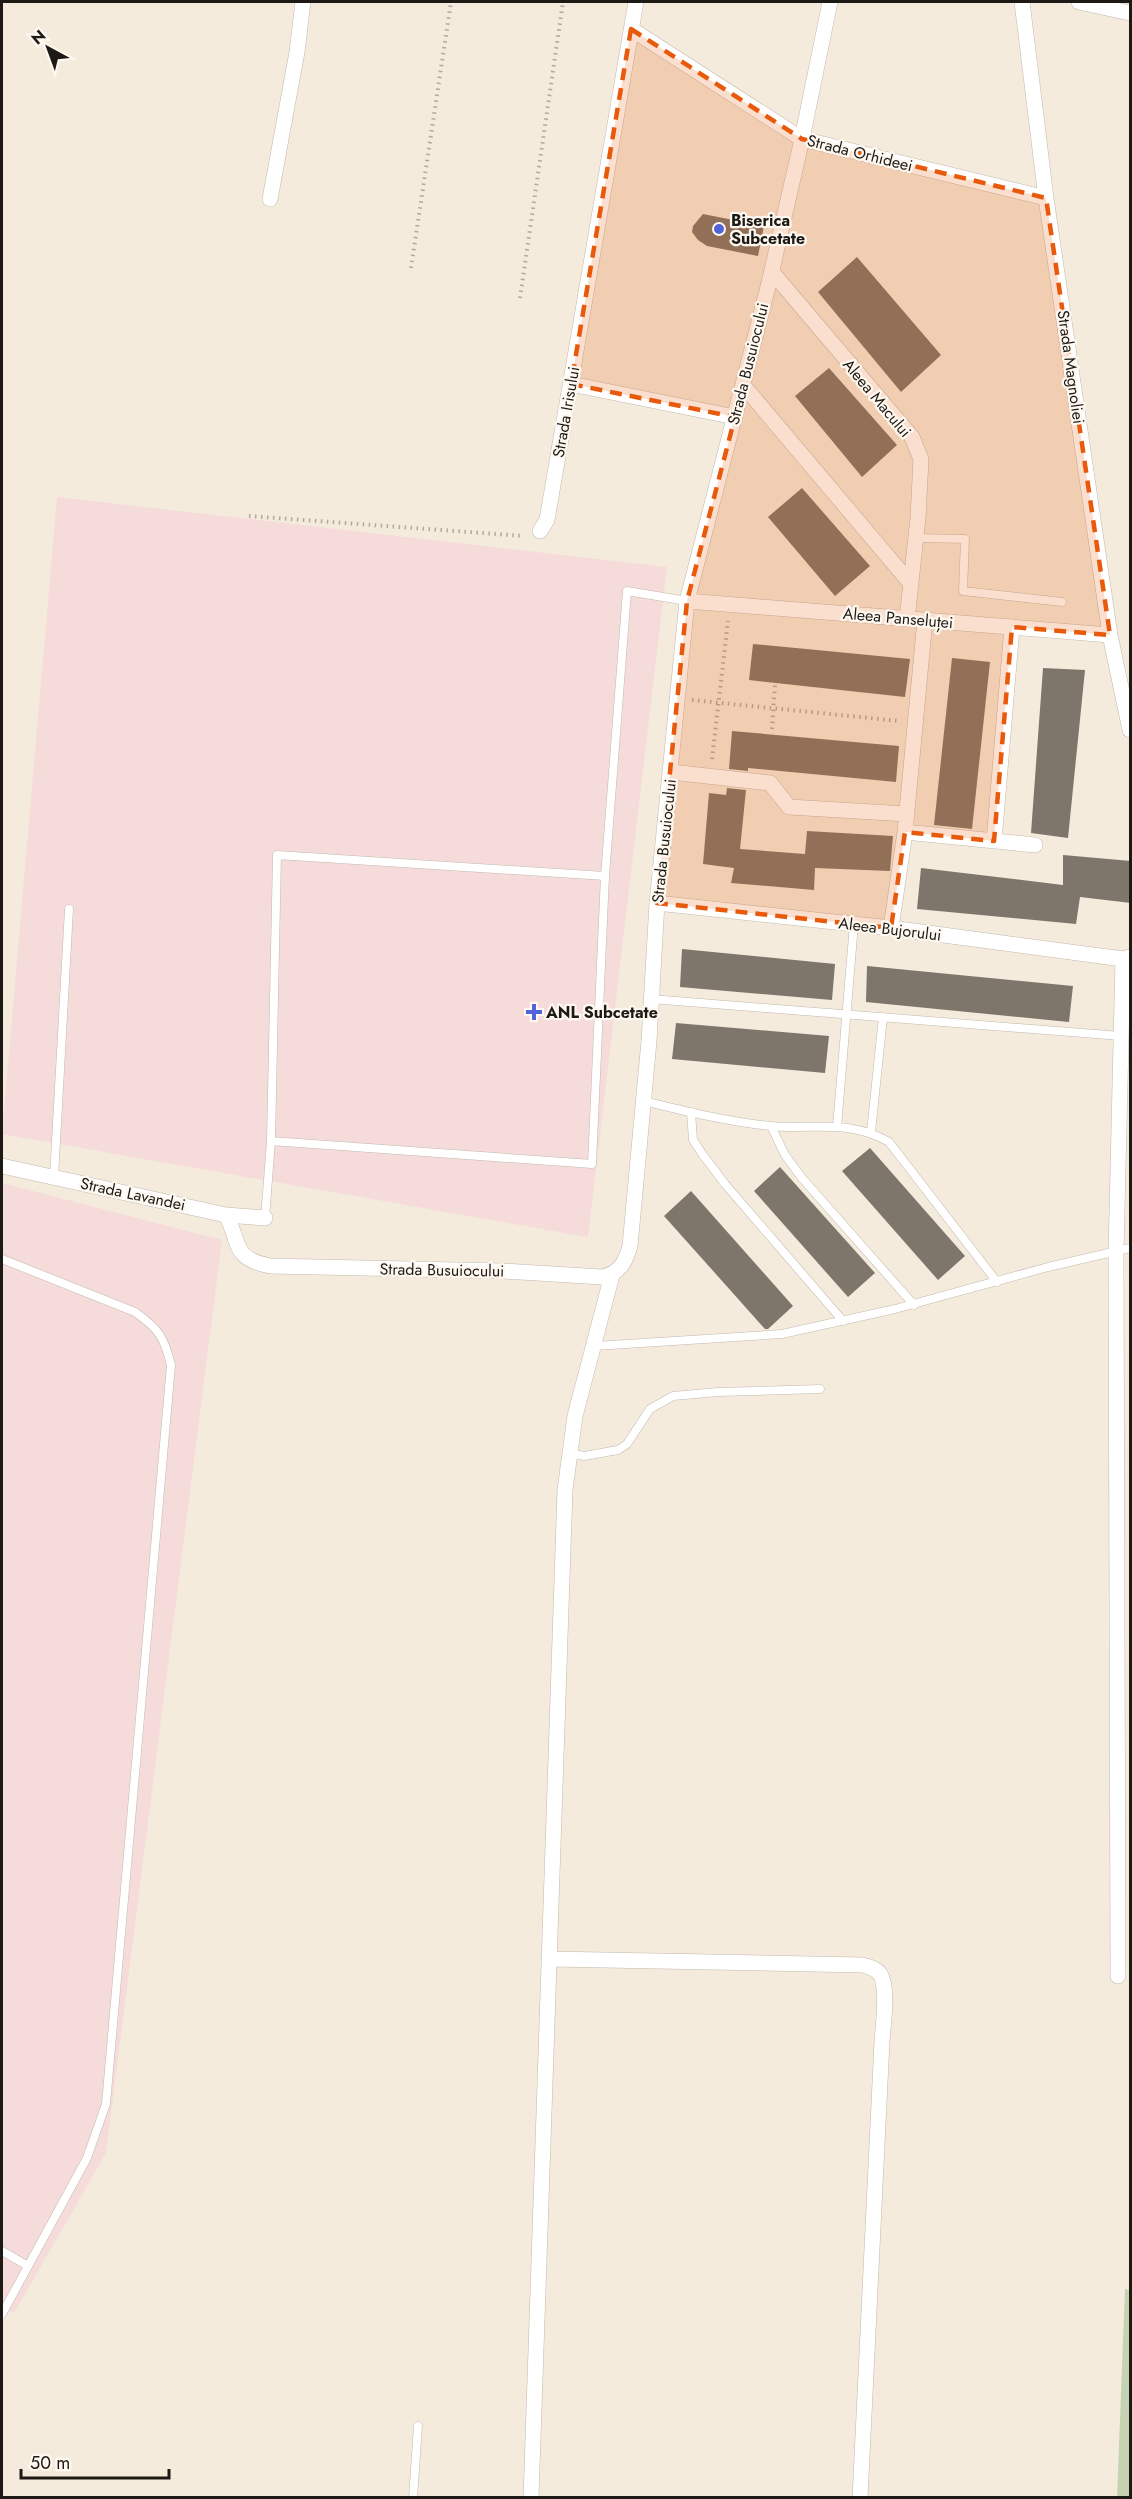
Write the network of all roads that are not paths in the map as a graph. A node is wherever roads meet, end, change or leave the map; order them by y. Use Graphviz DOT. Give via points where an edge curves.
graph roads {
  1 [pos="303,2"];
  2 [pos="636,2"];
  3 [pos="830,2"];
  4 [pos="1022,2"];
  5 [pos="1079,2"];
  6 [pos="1131,13"];
  7 [pos="631,29"];
  8 [pos="802,139"];
  9 [pos="1046,198"];
  10 [pos="270,199"];
  11 [pos="771,272"];
  12 [pos="571,384"];
  13 [pos="743,385"];
  14 [pos="735,417"];
  15 [pos="540,531"];
  16 [pos="916,538"];
  17 [pos="911,584"];
  18 [pos="687,601"];
  19 [pos="1062,602"];
  20 [pos="907,619"];
  21 [pos="925,620"];
  22 [pos="1012,627"];
  23 [pos="1110,635"];
  24 [pos="1131,730"];
  25 [pos="671,772"];
  26 [pos="907,814"];
  27 [pos="905,832"];
  28 [pos="994,841"];
  29 [pos="1035,845"];
  30 [pos="605,876"];
  31 [pos="657,903"];
  32 [pos="69,909"];
  33 [pos="854,924"];
  34 [pos="891,928"];
  35 [pos="1127,958"];
  36 [pos="1126,993"];
  37 [pos="651,999"];
  38 [pos="847,1014"];
  39 [pos="883,1017"];
  40 [pos="1121,1036"];
  41 [pos="644,1101"];
  42 [pos="691,1113"];
  43 [pos="771,1126"];
  44 [pos="837,1126"];
  45 [pos="871,1132"];
  46 [pos="271,1141"];
  47 [pos="2,1166"];
  48 [pos="54,1177"];
  49 [pos="226,1215"];
  50 [pos="265,1218"];
  51 [pos="1123,1250"];
  52 [pos="2,1259"];
  53 [pos="612,1275"];
  54 [pos="997,1282"];
  55 [pos="914,1305"];
  56 [pos="843,1321"];
  57 [pos="595,1346"];
  58 [pos="820,1389"];
  59 [pos="570,1453"];
  60 [pos="550,1959"];
  61 [pos="1118,1976"];
  62 [pos="2,2251"];
  63 [pos="28,2266"];
  64 [pos="2,2314"];
  65 [pos="418,2426"];
  66 [pos="413,2498"];
  67 [pos="531,2498"];
  68 [pos="860,2498"];
  1 -- 10 [label="street"];
  2 -- 7 [label="street, Strada Irisului"];
  3 -- 8 [label="street, Strada Busuiocului"];
  4 -- 9 [label="street, Strada Magnoliei"];
  5 -- 6 [label="street"];
  7 -- 8 [label="street, Strada Orhideei"];
  7 -- 12 [label="street, Strada Irisului"];
  8 -- 9 [label="street, Strada Orhideei"];
  8 -- 11 [label="street, Strada Busuiocului"];
  9 -- 23 [label="street, Strada Magnoliei"];
  11 -- 13 [label="street, Strada Busuiocului"];
  11 -- 16 [label="street, Aleea Macului" via="912,437 921,459"];
  12 -- 14 [label="street"];
  12 -- 15 [label="street, Strada Irisului" via="547,520"];
  13 -- 14 [label="street, Strada Busuiocului"];
  13 -- 17 [label="street"];
  14 -- 18 [label="street, Strada Busuiocului"];
  16 -- 17 [label="street, Aleea Macului"];
  16 -- 19 [label="lane" via="965,539 963,591"];
  17 -- 20 [label="street, Aleea Macului"];
  18 -- 20 [label="street, Aleea Panseluței"];
  18 -- 25 [label="street, Strada Busuiocului"];
  18 -- 30 [label="lane" via="627,591"];
  20 -- 21 [label="street, Aleea Panseluței"];
  21 -- 22 [label="street, Aleea Panseluței"];
  21 -- 26 [label="street"];
  22 -- 23 [label="street, Aleea Panseluței"];
  22 -- 28 [label="street"];
  23 -- 24 [label="street, Strada Magnoliei"];
  25 -- 26 [label="street" via="770,783 789,807"];
  25 -- 31 [label="street, Strada Busuiocului"];
  26 -- 27 [label="street"];
  27 -- 28 [label="street"];
  27 -- 34 [label="street"];
  28 -- 29 [label="street"];
  30 -- 46 [label="lane" via="592,1164"];
  30 -- 46 [label="lane" via="277,855"];
  31 -- 33 [label="street, Aleea Bujorului"];
  31 -- 37 [label="street, Strada Busuiocului"];
  32 -- 48 [label="lane"];
  33 -- 34 [label="street, Aleea Bujorului"];
  33 -- 38 [label="lane"];
  34 -- 35 [label="street, Aleea Bujorului"];
  35 -- 36 [label="street"];
  36 -- 40 [label="street"];
  37 -- 38 [label="lane"];
  37 -- 41 [label="street, Strada Busuiocului"];
  38 -- 39 [label="lane"];
  38 -- 44 [label="lane"];
  39 -- 40 [label="lane"];
  39 -- 45 [label="lane"];
  40 -- 51 [label="street"];
  41 -- 42 [label="lane"];
  41 -- 53 [label="street, Strada Busuiocului" via="630,1246 621,1269"];
  42 -- 43 [label="lane"];
  42 -- 56 [label="lane" via="693,1140 703,1155"];
  43 -- 44 [label="lane"];
  43 -- 55 [label="lane" via="802,1178"];
  44 -- 45 [label="lane"];
  45 -- 54 [label="lane" via="889,1142"];
  46 -- 50 [label="lane"];
  47 -- 48 [label="street, Strada Lavandei"];
  48 -- 49 [label="street, Strada Lavandei"];
  49 -- 50 [label="street, Strada Lavandei"];
  49 -- 53 [label="street, Strada Busuiocului" via="235,1243 246,1257 270,1266"];
  51 -- 54 [label="lane"];
  51 -- 61 [label="street"];
  52 -- 63 [label="lane" via="135,1312 164,1339 171,1365 106,2104 87,2158"];
  53 -- 57 [label="street"];
  54 -- 55 [label="lane"];
  55 -- 56 [label="lane"];
  56 -- 57 [label="lane" via="782,1334"];
  57 -- 59 [label="street" via="575,1416"];
  58 -- 59 [label="lane" via="673,1396 650,1409 627,1444 618,1450 584,1456"];
  59 -- 60 [label="street" via="565,1490"];
  60 -- 67 [label="street"];
  60 -- 68 [label="street" via="863,1965 880,1974 884,1988"];
  62 -- 63 [label="lane"];
  63 -- 64 [label="lane"];
  65 -- 66 [label="lane"];
}
